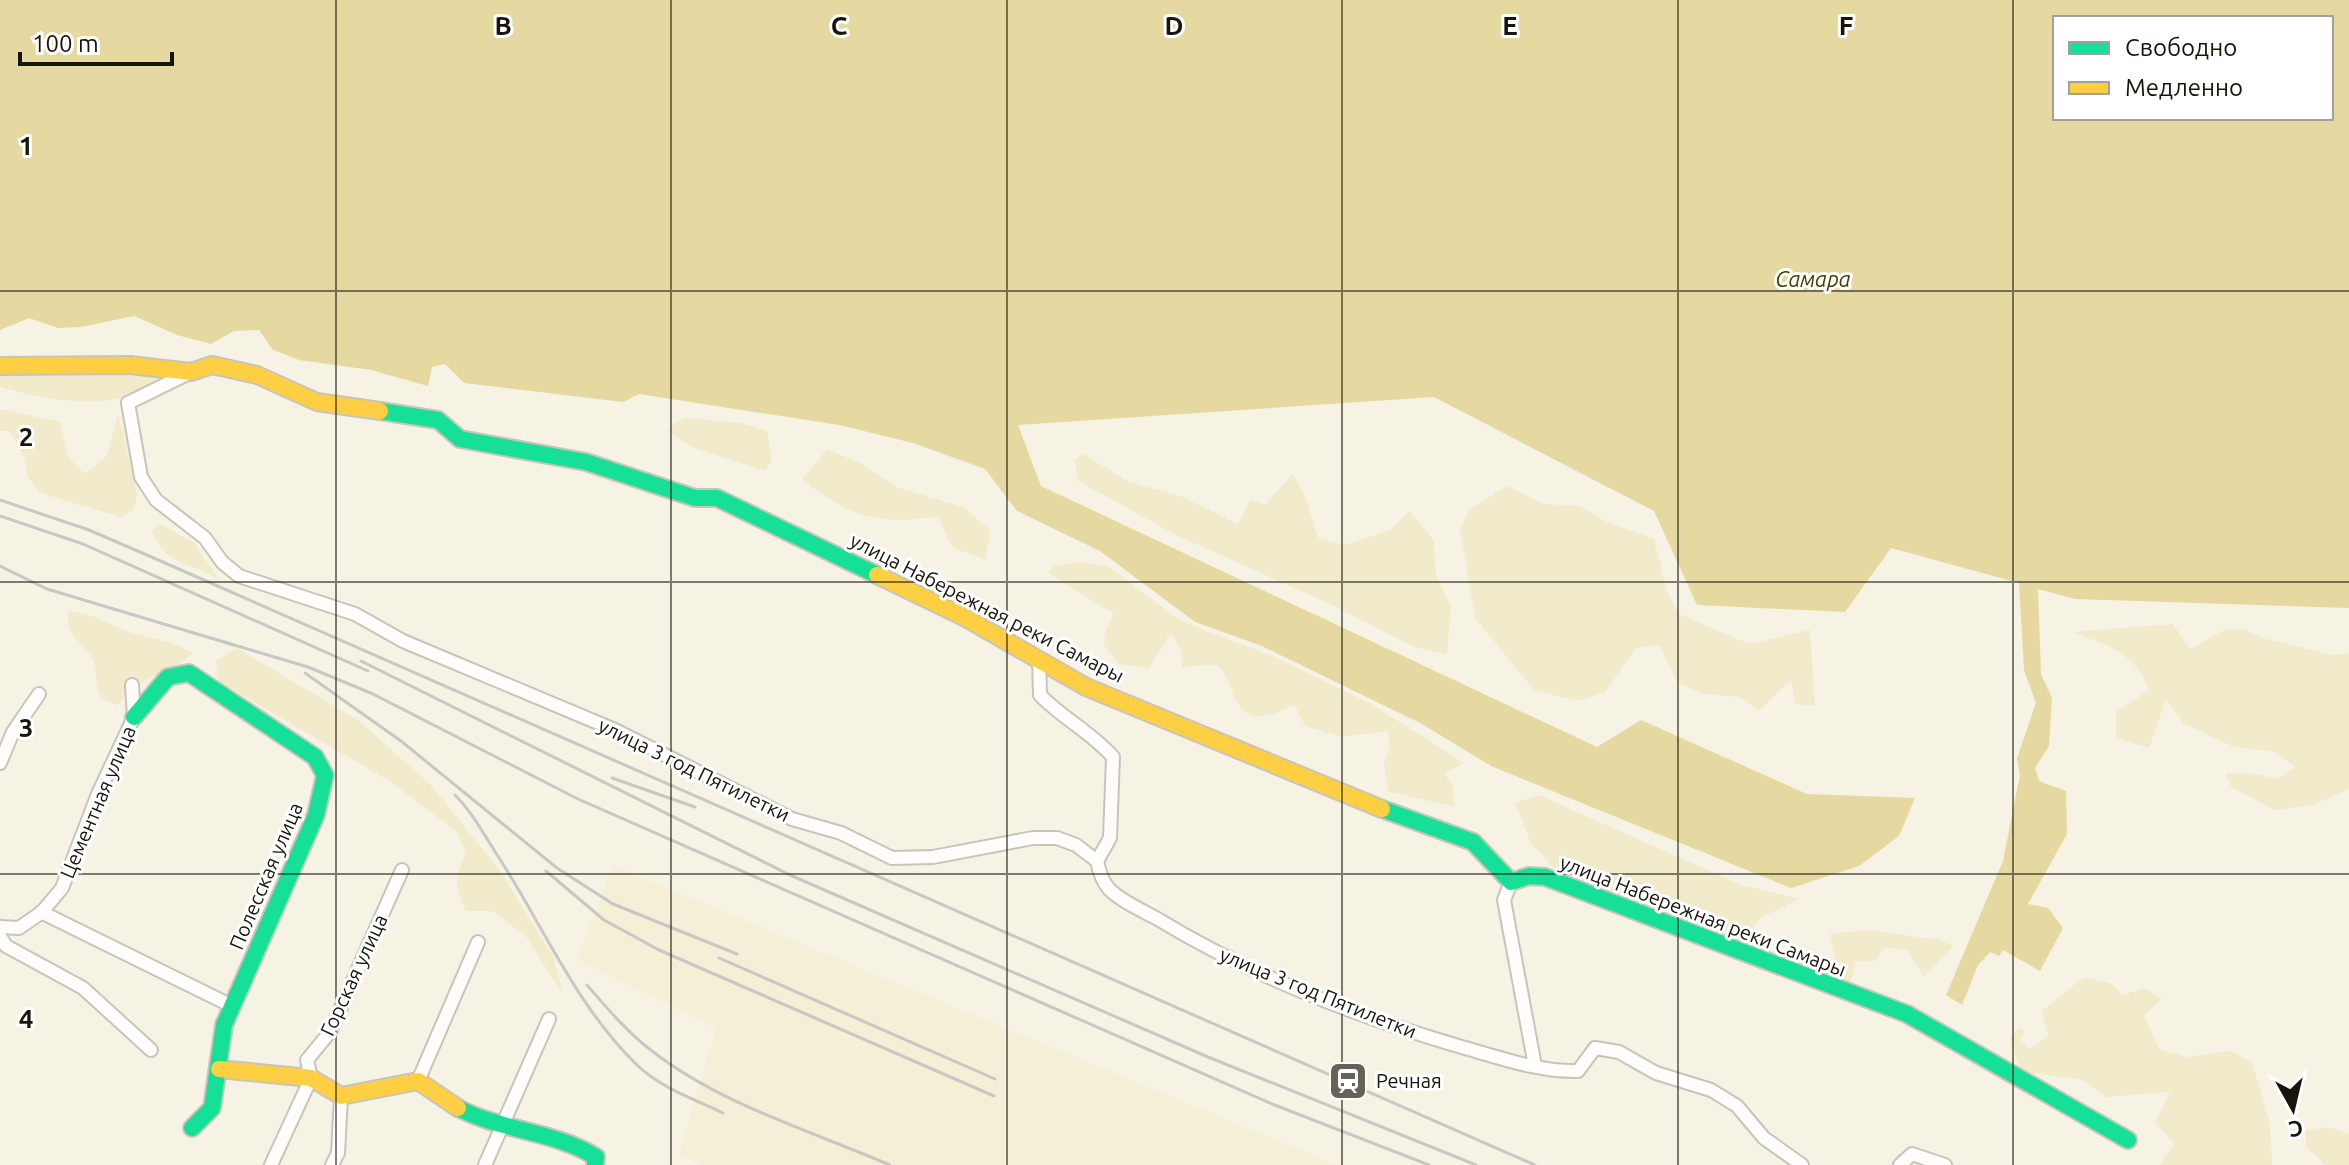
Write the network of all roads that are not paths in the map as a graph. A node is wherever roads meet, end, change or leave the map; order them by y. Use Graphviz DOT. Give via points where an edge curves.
graph roads {
  1 [pos="0,366"];
  2 [pos="191,372"];
  3 [pos="1039,658"];
  4 [pos="132,685"];
  5 [pos="39,694"];
  6 [pos="134,717"];
  7 [pos="0,763"];
  8 [pos="1097,861"];
  9 [pos="402,870"];
  10 [pos="1511,882"];
  11 [pos="41,912"];
  12 [pos="0,927"];
  13 [pos="0,936"];
  14 [pos="478,942"];
  15 [pos="232,1006"];
  16 [pos="549,1019"];
  17 [pos="151,1050"];
  18 [pos="1535,1066"];
  19 [pos="219,1069"];
  20 [pos="311,1078"];
  21 [pos="418,1081"];
  22 [pos="341,1096"];
  23 [pos="502,1126"];
  24 [pos="192,1128"];
  25 [pos="2128,1140"];
  26 [pos="271,1165"];
  27 [pos="332,1165"];
  28 [pos="485,1165"];
  29 [pos="595,1165"];
  30 [pos="1802,1165"];
  31 [pos="1900,1165"];
  32 [pos="1945,1165"];
  1 -- 2 [label="street, улица Набережная реки Самары" via="130,365"];
  2 -- 3 [label="street, улица Набережная реки Самары" via="212,365 257,375 317,402 438,420 460,439 586,462 695,498 717,498 808,538"];
  2 -- 8 [label="street, улица 3 год Пятилетки" via="128,403 141,477 156,500 205,538 239,576 355,614 403,641 615,730 792,819 841,833 892,858 933,857 1045,838 1076,845"];
  3 -- 8 [label="street" via="1040,695 1113,757 1110,838"];
  3 -- 10 [label="street, улица Набережная реки Самары" via="1086,687 1473,842"];
  4 -- 6 [label="street, Цементная улица"];
  5 -- 7 [label="street"];
  6 -- 11 [label="street, Цементная улица" via="62,888"];
  6 -- 15 [label="street, Полесская улица" via="168,677 189,673 315,757 325,775 316,815"];
  8 -- 18 [label="street, улица 3 год Пятилетки" via="1110,890 1203,947 1392,1027"];
  9 -- 20 [label="street, Горская улица" via="330,1032 307,1060"];
  10 -- 18 [label="street" via="1504,900"];
  10 -- 25 [label="street, улица Набережная реки Самары" via="1545,877 1907,1014"];
  11 -- 12 [label="street, Цементная улица" via="19,928"];
  11 -- 15 [label="street"];
  13 -- 17 [label="street" via="6,946 83,988"];
  14 -- 21 [label="street"];
  15 -- 19 [label="street, Полесская улица"];
  16 -- 23 [label="street"];
  18 -- 30 [label="street, улица 3 год Пятилетки" via="1578,1071 1595,1048 1619,1052 1737,1106 1764,1138"];
  19 -- 20 [label="street"];
  19 -- 24 [label="street, Полесская улица" via="212,1108"];
  20 -- 22 [label="street"];
  20 -- 26 [label="street, Горская улица"];
  21 -- 22 [label="street"];
  21 -- 23 [label="street" via="453,1107"];
  22 -- 27 [label="street" via="338,1153"];
  23 -- 28 [label="street"];
  23 -- 29 [label="street" via="581,1146 596,1157"];
  31 -- 32 [label="street" via="1912,1154"];
}
